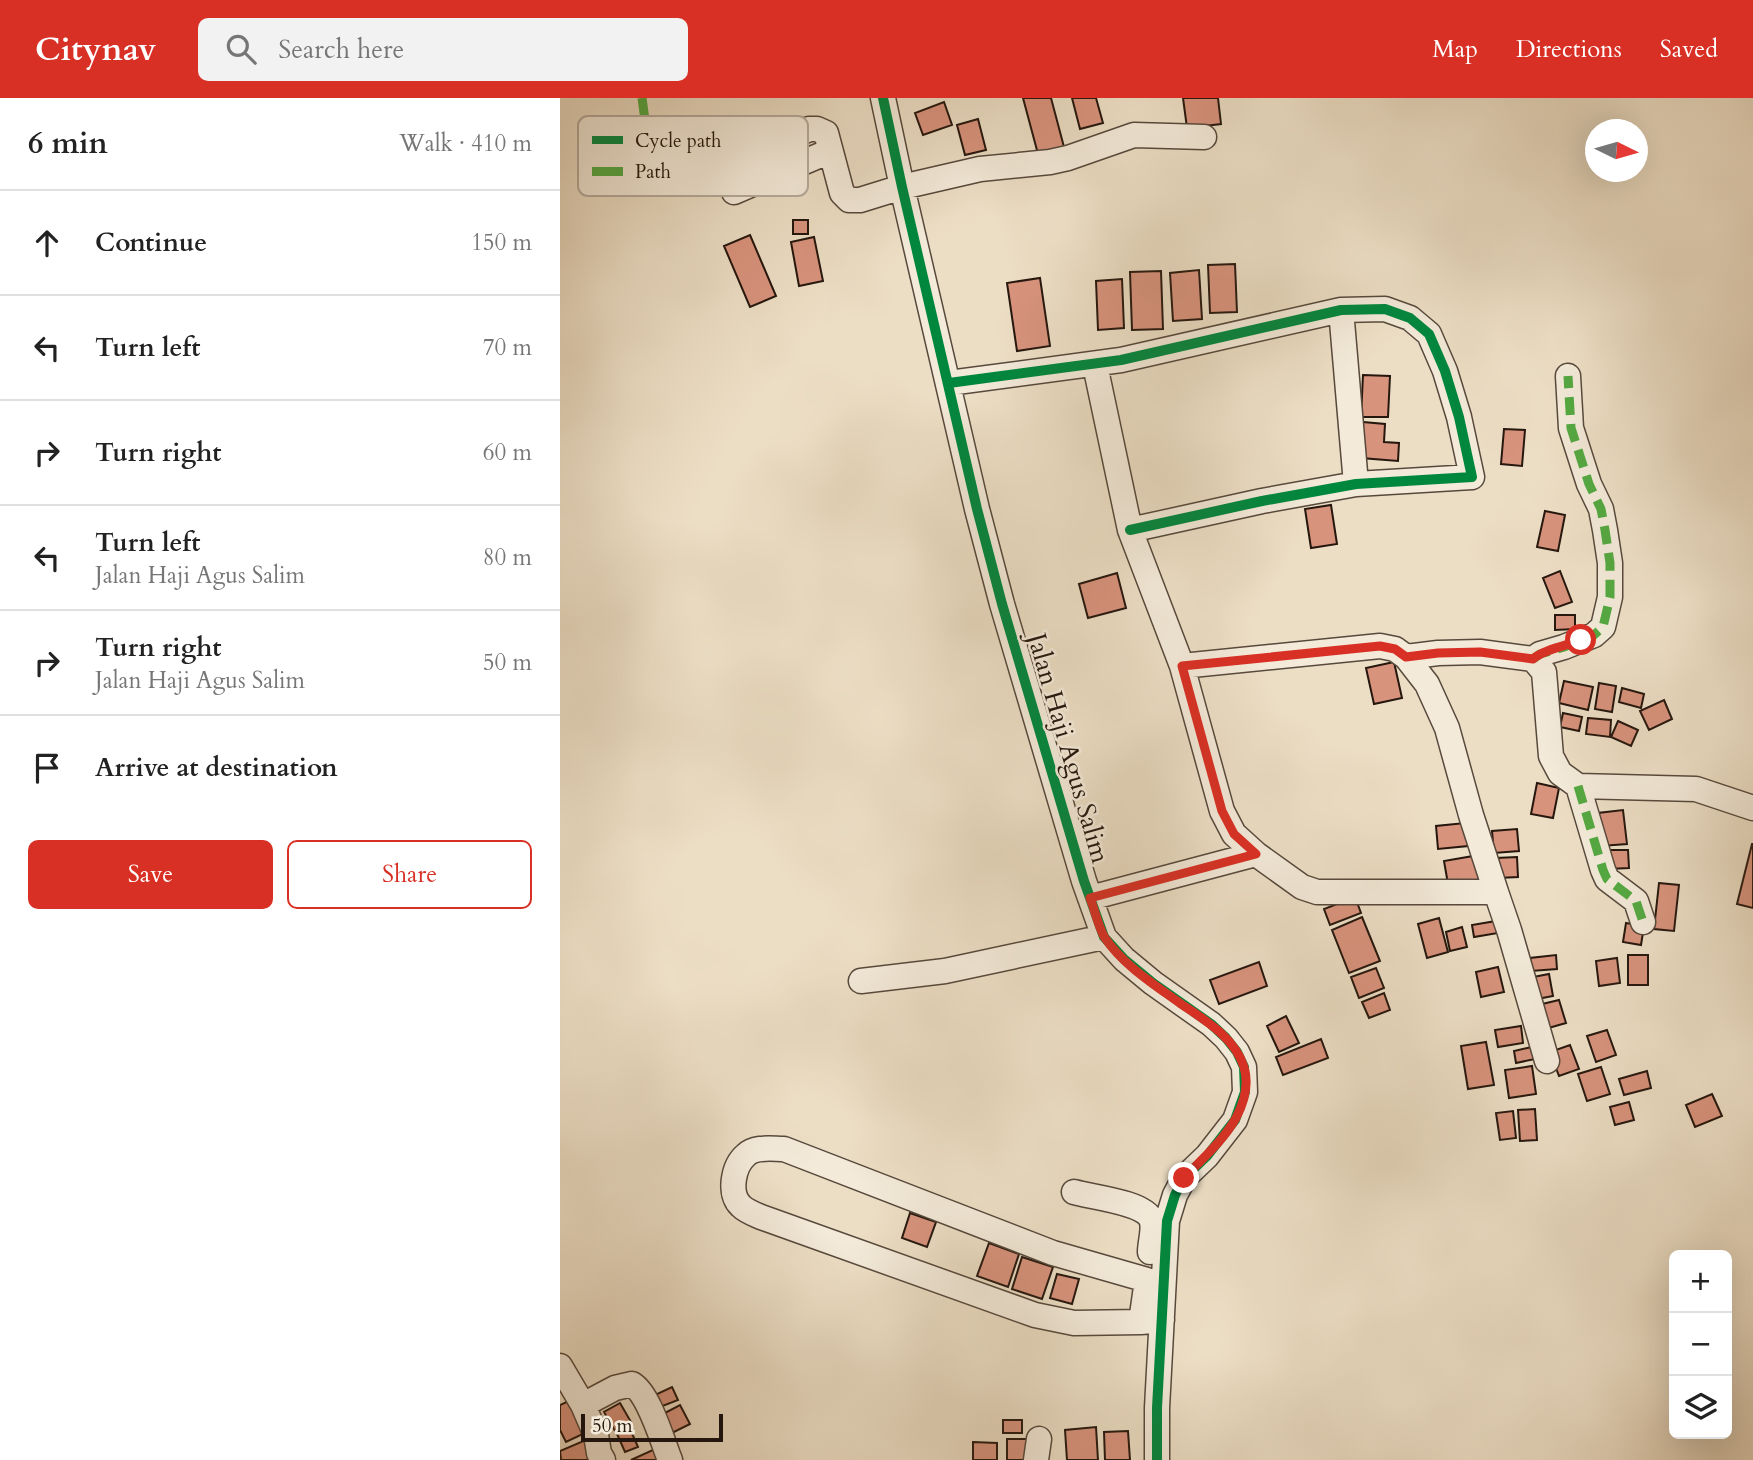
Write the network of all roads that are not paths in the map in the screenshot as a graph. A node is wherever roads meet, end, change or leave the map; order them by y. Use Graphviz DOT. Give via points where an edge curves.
graph roads {
  1 [pos="883,98"];
  2 [pos="808,129"];
  3 [pos="1205,137"];
  4 [pos="830,151"];
  5 [pos="808,160"];
  6 [pos="902,187"];
  7 [pos="1341,310"];
  8 [pos="1095,365"];
  9 [pos="1568,376"];
  10 [pos="949,383"];
  11 [pos="1356,484"];
  12 [pos="1130,530"];
  13 [pos="1406,657"];
  14 [pos="1533,659"];
  15 [pos="1182,666"];
  16 [pos="1578,786"];
  17 [pos="1753,808"];
  18 [pos="1256,854"];
  19 [pos="1496,892"];
  20 [pos="1090,898"];
  21 [pos="1643,922"];
  22 [pos="1104,936"];
  23 [pos="861,981"];
  24 [pos="1547,1061"];
  25 [pos="1074,1192"];
  26 [pos="1147,1280"];
  27 [pos="1151,1321"];
  28 [pos="560,1366"];
  29 [pos="583,1405"];
  30 [pos="603,1460"];
  31 [pos="670,1460"];
  32 [pos="1157,1460"];
  1 -- 6 [label="street, Jalan Haji Agus Salim"];
  2 -- 4 [label="street" via="826,133"];
  3 -- 6 [label="street" via="1134,135 1068,158 981,169"];
  4 -- 5 [label="street"];
  4 -- 6 [label="street" via="842,193 849,200"];
  6 -- 10 [label="street, Jalan Haji Agus Salim"];
  7 -- 8 [label="street"];
  7 -- 11 [label="street"];
  7 -- 11 [label="street" via="1385,309 1410,318 1429,334 1459,417 1472,477"];
  8 -- 10 [label="street"];
  8 -- 12 [label="street"];
  9 -- 14 [label="street" via="1571,428 1605,530 1610,597 1603,627 1594,635"];
  10 -- 20 [label="street, Jalan Haji Agus Salim" via="1002,604"];
  11 -- 12 [label="street"];
  12 -- 15 [label="street"];
  13 -- 14 [label="street" via="1480,652"];
  13 -- 15 [label="street" via="1380,646"];
  13 -- 19 [label="street" via="1427,684 1447,728"];
  14 -- 16 [label="street" via="1544,673 1551,756 1560,773"];
  15 -- 18 [label="street" via="1222,811 1234,834"];
  16 -- 17 [label="street" via="1696,789"];
  16 -- 21 [label="street" via="1607,879 1636,901"];
  18 -- 19 [label="street" via="1302,887 1317,892"];
  18 -- 20 [label="street"];
  19 -- 24 [label="street"];
  20 -- 22 [label="street, Jalan Haji Agus Salim"];
  22 -- 23 [label="street" via="945,971"];
  22 -- 27 [label="street, Jalan Haji Agus Salim" via="1153,984 1226,1038 1244,1067 1245,1093 1234,1120 1175,1195"];
  25 -- 26 [label="street" via="1133,1205 1150,1217"];
  26 -- 27 [label="street"];
  26 -- 27 [label="street" via="1053,1253 795,1152 762,1149 747,1154 738,1166 734,1197 742,1208 761,1217 1035,1315 1074,1323"];
  27 -- 32 [label="street, Jalan Haji Agus Salim"];
  28 -- 29 [label="street"];
  29 -- 30 [label="street"];
  29 -- 31 [label="street" via="615,1388 632,1384 639,1388"];
}
